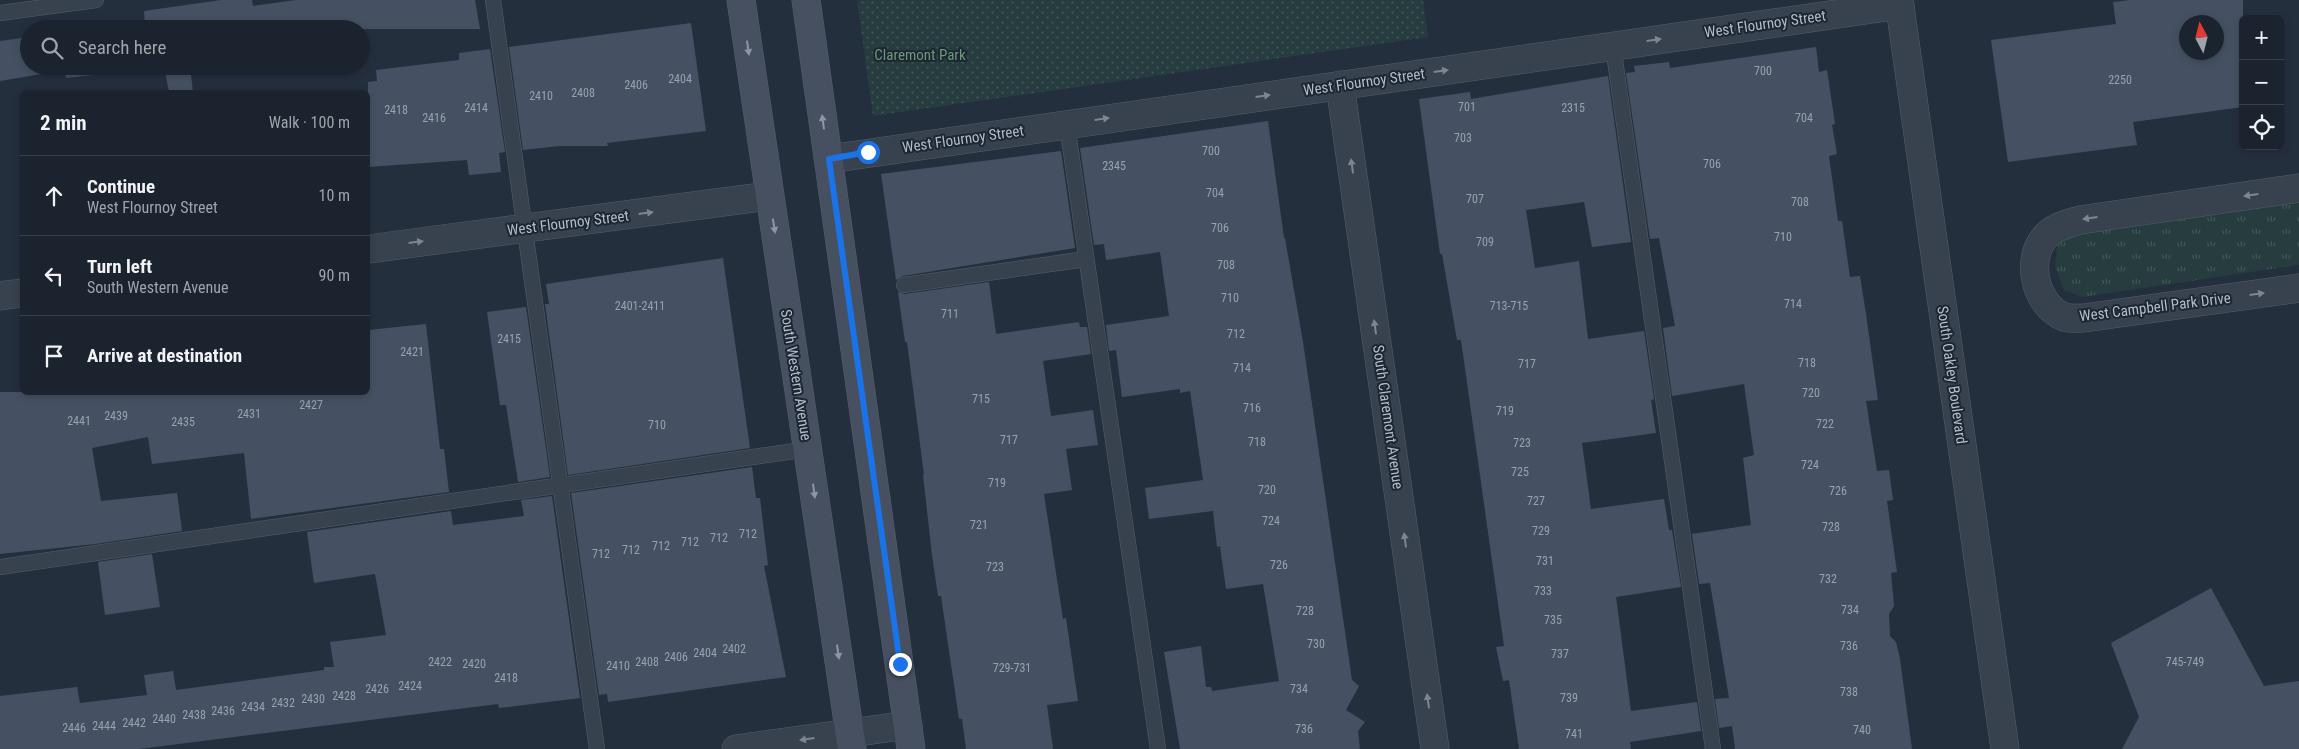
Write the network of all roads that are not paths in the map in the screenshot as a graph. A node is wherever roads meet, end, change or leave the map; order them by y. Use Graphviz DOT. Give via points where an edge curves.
graph roads {
  1 [pos="96,0"];
  2 [pos="493,0"];
  3 [pos="741,0"];
  4 [pos="806,0"];
  5 [pos="1899,3"];
  6 [pos="0,14"];
  7 [pos="1613,46"];
  8 [pos="1340,85"];
  9 [pos="1067,124"];
  10 [pos="829,159"];
  11 [pos="2299,188"];
  12 [pos="769,196"];
  13 [pos="525,228"];
  14 [pos="370,249"];
  15 [pos="1086,260"];
  16 [pos="904,285"];
  17 [pos="2299,288"];
  18 [pos="20,294"];
  19 [pos="0,296"];
  20 [pos="808,449"];
  21 [pos="560,486"];
  22 [pos="0,567"];
  23 [pos="910,737"];
  24 [pos="851,741"];
  25 [pos="598,749"];
  26 [pos="736,749"];
  27 [pos="1158,749"];
  28 [pos="1435,749"];
  29 [pos="1713,749"];
  30 [pos="2004,749"];
  1 -- 6 [label="lane"];
  2 -- 13 [label="lane"];
  3 -- 12 [label="main road, South Western Avenue, one-way"];
  10 -- 4 [label="main road, one-way"];
  7 -- 5 [label="street, West Flournoy Street, one-way"];
  5 -- 30 [label="street, South Oakley Boulevard"];
  8 -- 7 [label="street, West Flournoy Street, one-way"];
  7 -- 29 [label="lane"];
  9 -- 8 [label="street, West Flournoy Street, one-way"];
  28 -- 8 [label="street, South Claremont Avenue, one-way"];
  9 -- 10 [label="street, West Flournoy Street"];
  9 -- 15 [label="lane"];
  10 -- 23 [label="main road"];
  11 -- 17 [label="street, West Campbell Park Drive, one-way" via="2071,222 2048,234 2038,250 2035,265 2035,279 2040,292 2050,308 2065,317 2084,318"];
  13 -- 12 [label="street, West Flournoy Street, one-way"];
  12 -- 20 [label="main road, South Western Avenue, one-way"];
  14 -- 13 [label="street, West Flournoy Street, one-way"];
  13 -- 21 [label="lane"];
  15 -- 16 [label="lane"];
  15 -- 27 [label="lane"];
  18 -- 19 [label="street"];
  20 -- 21 [label="lane"];
  20 -- 24 [label="main road, South Western Avenue, one-way"];
  21 -- 22 [label="lane"];
  21 -- 25 [label="lane"];
  23 -- 24 [label="street"];
  24 -- 26 [label="street, one-way"];
}
